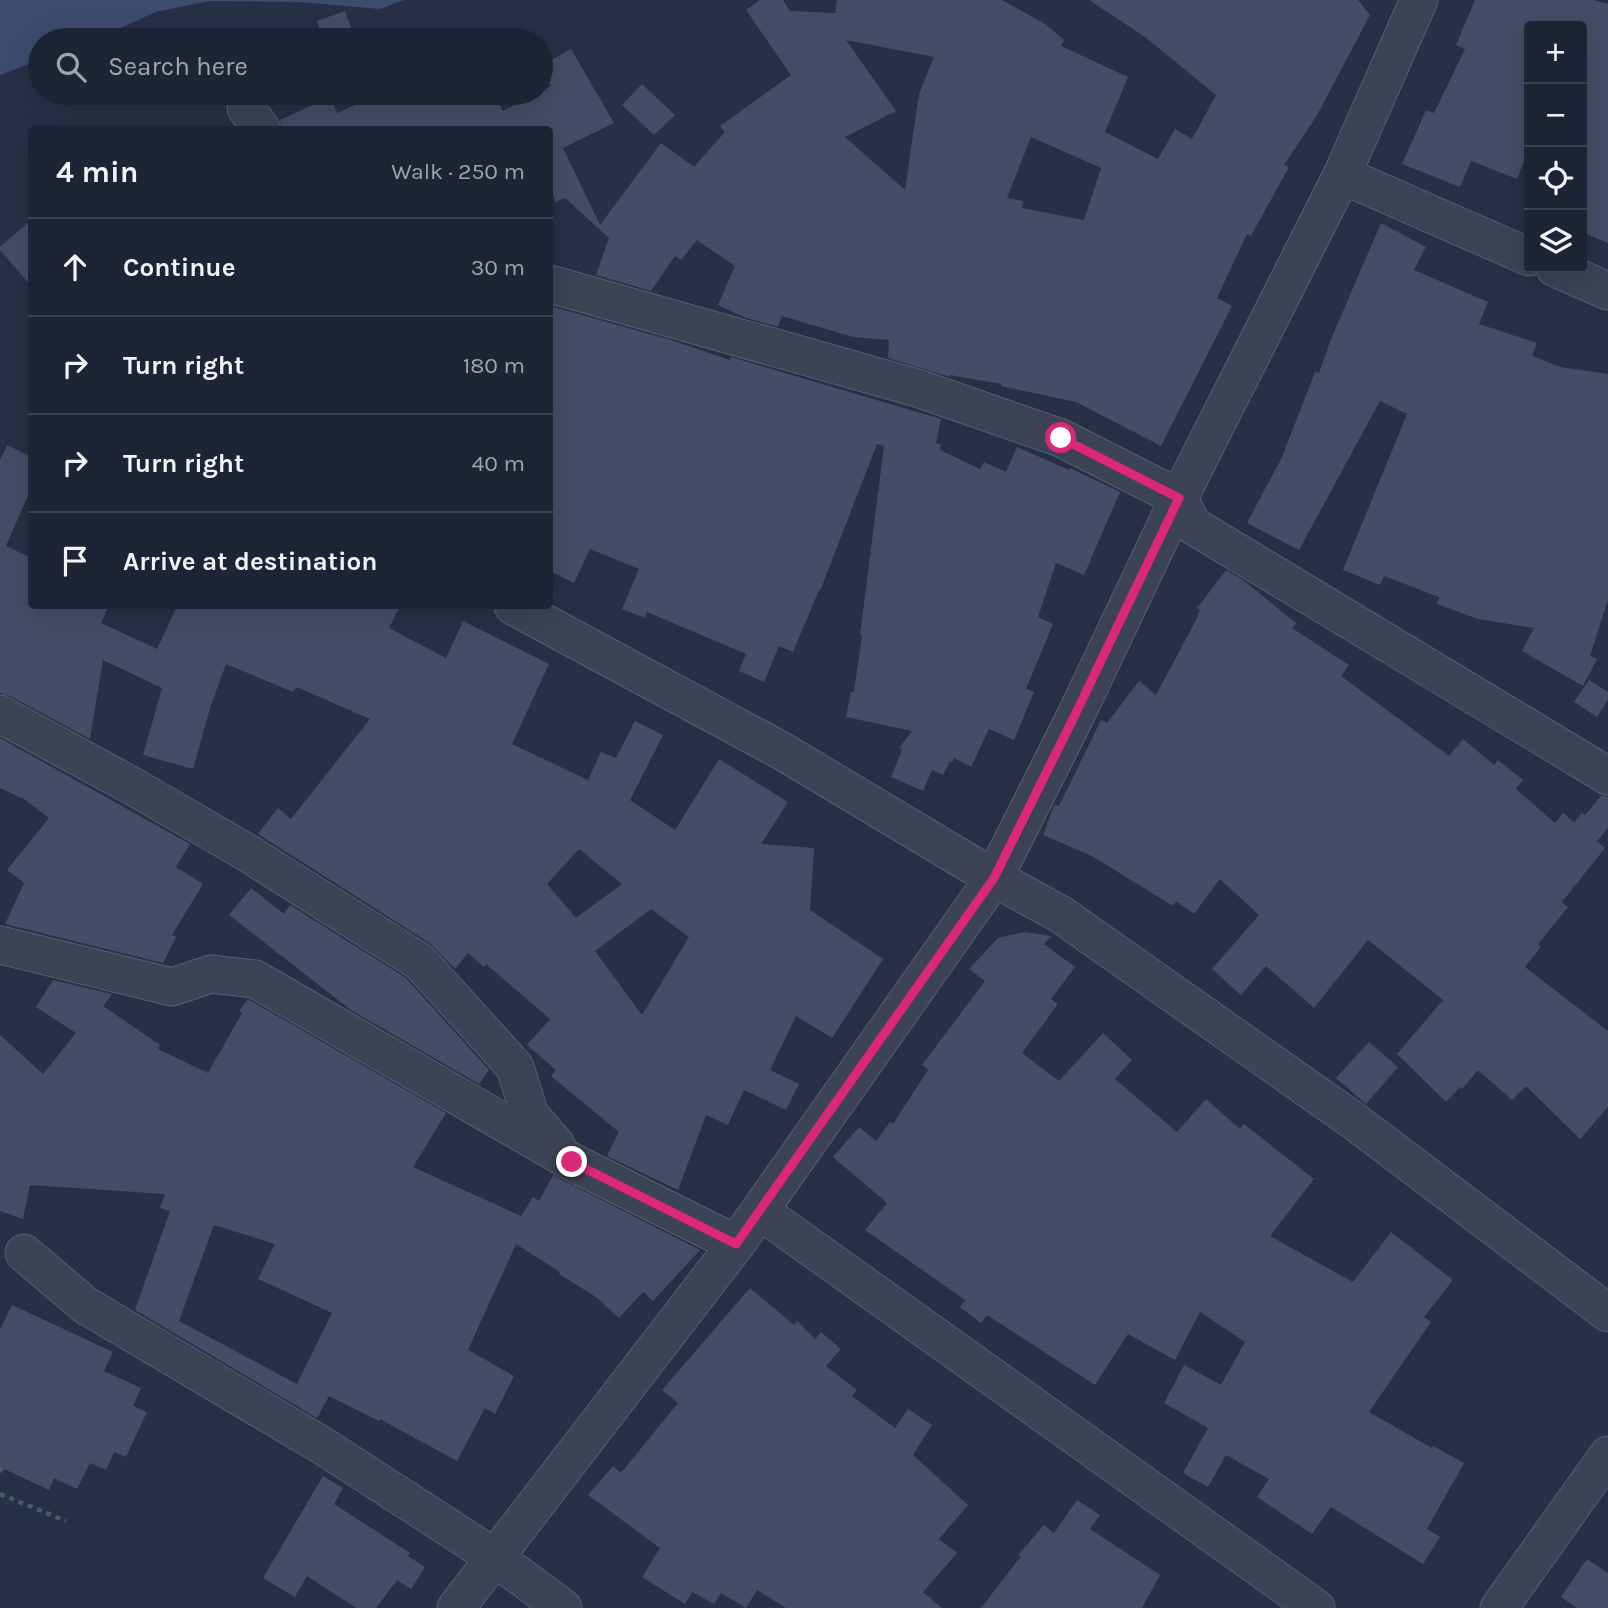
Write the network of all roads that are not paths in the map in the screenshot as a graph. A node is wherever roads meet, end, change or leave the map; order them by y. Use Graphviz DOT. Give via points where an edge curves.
graph roads {
  1 [pos="1419,0"];
  2 [pos="1342,175"];
  3 [pos="1524,255"];
  4 [pos="1567,273"];
  5 [pos="553,285"];
  6 [pos="1608,291"];
  7 [pos="1179,498"];
  8 [pos="519,609"];
  9 [pos="0,714"];
  10 [pos="1608,776"];
  11 [pos="994,878"];
  12 [pos="0,945"];
  13 [pos="572,1162"];
  14 [pos="760,1211"];
  15 [pos="736,1244"];
  16 [pos="24,1252"];
  17 [pos="1608,1314"];
  18 [pos="1608,1455"];
  19 [pos="494,1558"];
  20 [pos="456,1608"];
  21 [pos="563,1608"];
  22 [pos="1316,1608"];
  23 [pos="1499,1608"];
  1 -- 2 [label="street"];
  2 -- 3 [label="street"];
  2 -- 7 [label="street"];
  4 -- 6 [label="street"];
  5 -- 7 [label="street" via="930,393 1061,438"];
  7 -- 10 [label="street" via="1192,525"];
  7 -- 11 [label="street"];
  8 -- 11 [label="street" via="782,751"];
  9 -- 13 [label="street" via="246,852 420,961 515,1067 530,1115"];
  11 -- 14 [label="street"];
  11 -- 17 [label="street" via="1060,914 1343,1113"];
  12 -- 13 [label="street" via="172,987 211,974 255,979"];
  13 -- 15 [label="street"];
  14 -- 15 [label="street"];
  14 -- 22 [label="street"];
  15 -- 19 [label="street"];
  16 -- 19 [label="street" via="85,1306 323,1446"];
  18 -- 23 [label="street"];
  19 -- 20 [label="street"];
  19 -- 21 [label="street"];
}
